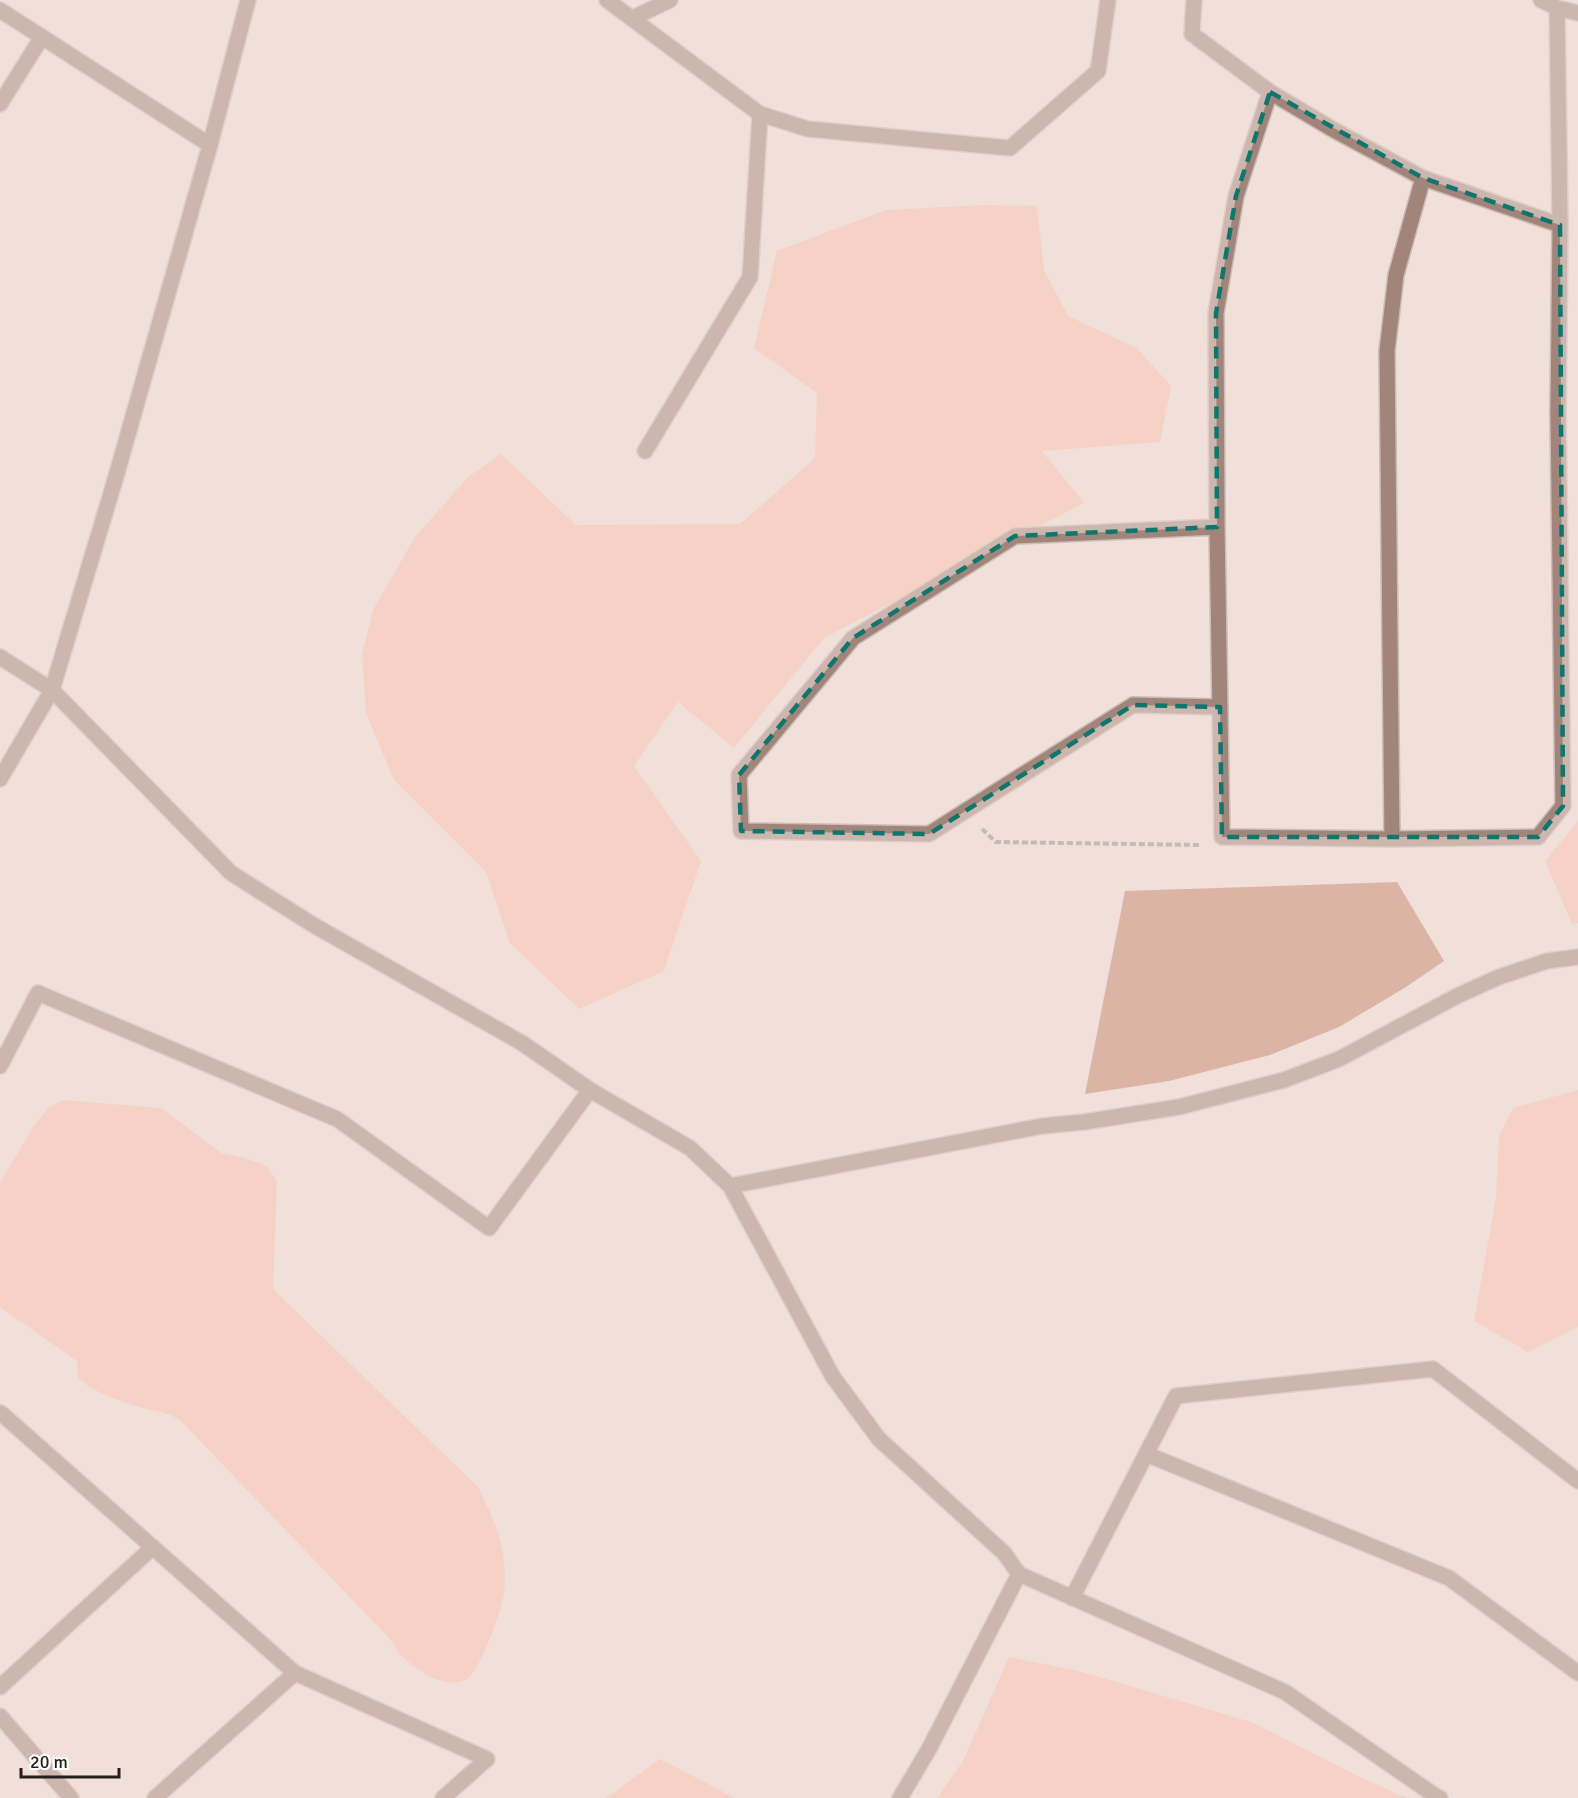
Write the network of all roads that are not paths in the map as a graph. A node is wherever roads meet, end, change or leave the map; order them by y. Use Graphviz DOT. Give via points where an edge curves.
graph roads {
  1 [pos="248,0"];
  2 [pos="607,0"];
  3 [pos="670,0"];
  4 [pos="1108,0"];
  5 [pos="1194,0"];
  6 [pos="1541,0"];
  7 [pos="1557,8"];
  8 [pos="0,10"];
  9 [pos="1578,13"];
  10 [pos="633,18"];
  11 [pos="42,37"];
  12 [pos="1270,92"];
  13 [pos="0,104"];
  14 [pos="760,114"];
  15 [pos="210,145"];
  16 [pos="1423,178"];
  17 [pos="1560,225"];
  18 [pos="645,451"];
  19 [pos="1216,527"];
  20 [pos="0,657"];
  21 [pos="52,690"];
  22 [pos="1220,707"];
  23 [pos="0,779"];
  24 [pos="1392,839"];
  25 [pos="1578,957"];
  26 [pos="0,1066"];
  27 [pos="590,1090"];
  28 [pos="730,1186"];
  29 [pos="0,1414"];
  30 [pos="1146,1454"];
  31 [pos="1578,1480"];
  32 [pos="153,1547"];
  33 [pos="1019,1574"];
  34 [pos="1072,1598"];
  35 [pos="296,1673"];
  36 [pos="1578,1673"];
  37 [pos="0,1687"];
  38 [pos="0,1716"];
  39 [pos="71,1798"];
  40 [pos="155,1798"];
  41 [pos="443,1798"];
  42 [pos="900,1798"];
  43 [pos="1440,1798"];
  1 -- 15 [label="street"];
  2 -- 10 [label="street"];
  3 -- 10 [label="street"];
  4 -- 14 [label="street" via="1098,71 1010,148 808,129"];
  5 -- 12 [label="street" via="1192,34"];
  6 -- 7 [label="street"];
  7 -- 9 [label="street"];
  7 -- 17 [label="street"];
  8 -- 11 [label="street"];
  10 -- 14 [label="street"];
  11 -- 13 [label="street"];
  11 -- 15 [label="street"];
  12 -- 16 [label="street"];
  12 -- 19 [label="street" via="1236,196 1216,313"];
  14 -- 18 [label="street" via="750,277"];
  15 -- 21 [label="street"];
  16 -- 17 [label="street"];
  16 -- 24 [label="street" via="1396,275 1387,351"];
  17 -- 24 [label="street" via="1563,806 1538,837"];
  19 -- 22 [label="street"];
  19 -- 22 [label="street" via="1015,536 853,638 739,775 741,831 929,834 1133,705"];
  20 -- 21 [label="street"];
  21 -- 23 [label="street"];
  21 -- 27 [label="street" via="231,873 315,926 522,1043"];
  22 -- 24 [label="street" via="1222,837"];
  25 -- 28 [label="street" via="1547,961 1499,977 1339,1059 1284,1080 1179,1107 1042,1126"];
  26 -- 27 [label="street" via="38,993 337,1119 489,1228"];
  27 -- 28 [label="street" via="690,1148"];
  28 -- 33 [label="street" via="833,1377 879,1439 1004,1553"];
  29 -- 32 [label="street"];
  30 -- 31 [label="street" via="1176,1396 1433,1369"];
  30 -- 34 [label="street"];
  30 -- 36 [label="street" via="1449,1578"];
  32 -- 35 [label="street"];
  32 -- 37 [label="street"];
  33 -- 34 [label="street"];
  33 -- 42 [label="street"];
  34 -- 43 [label="street" via="1285,1692"];
  35 -- 40 [label="street"];
  35 -- 41 [label="street" via="487,1759"];
  38 -- 39 [label="street"];
}
